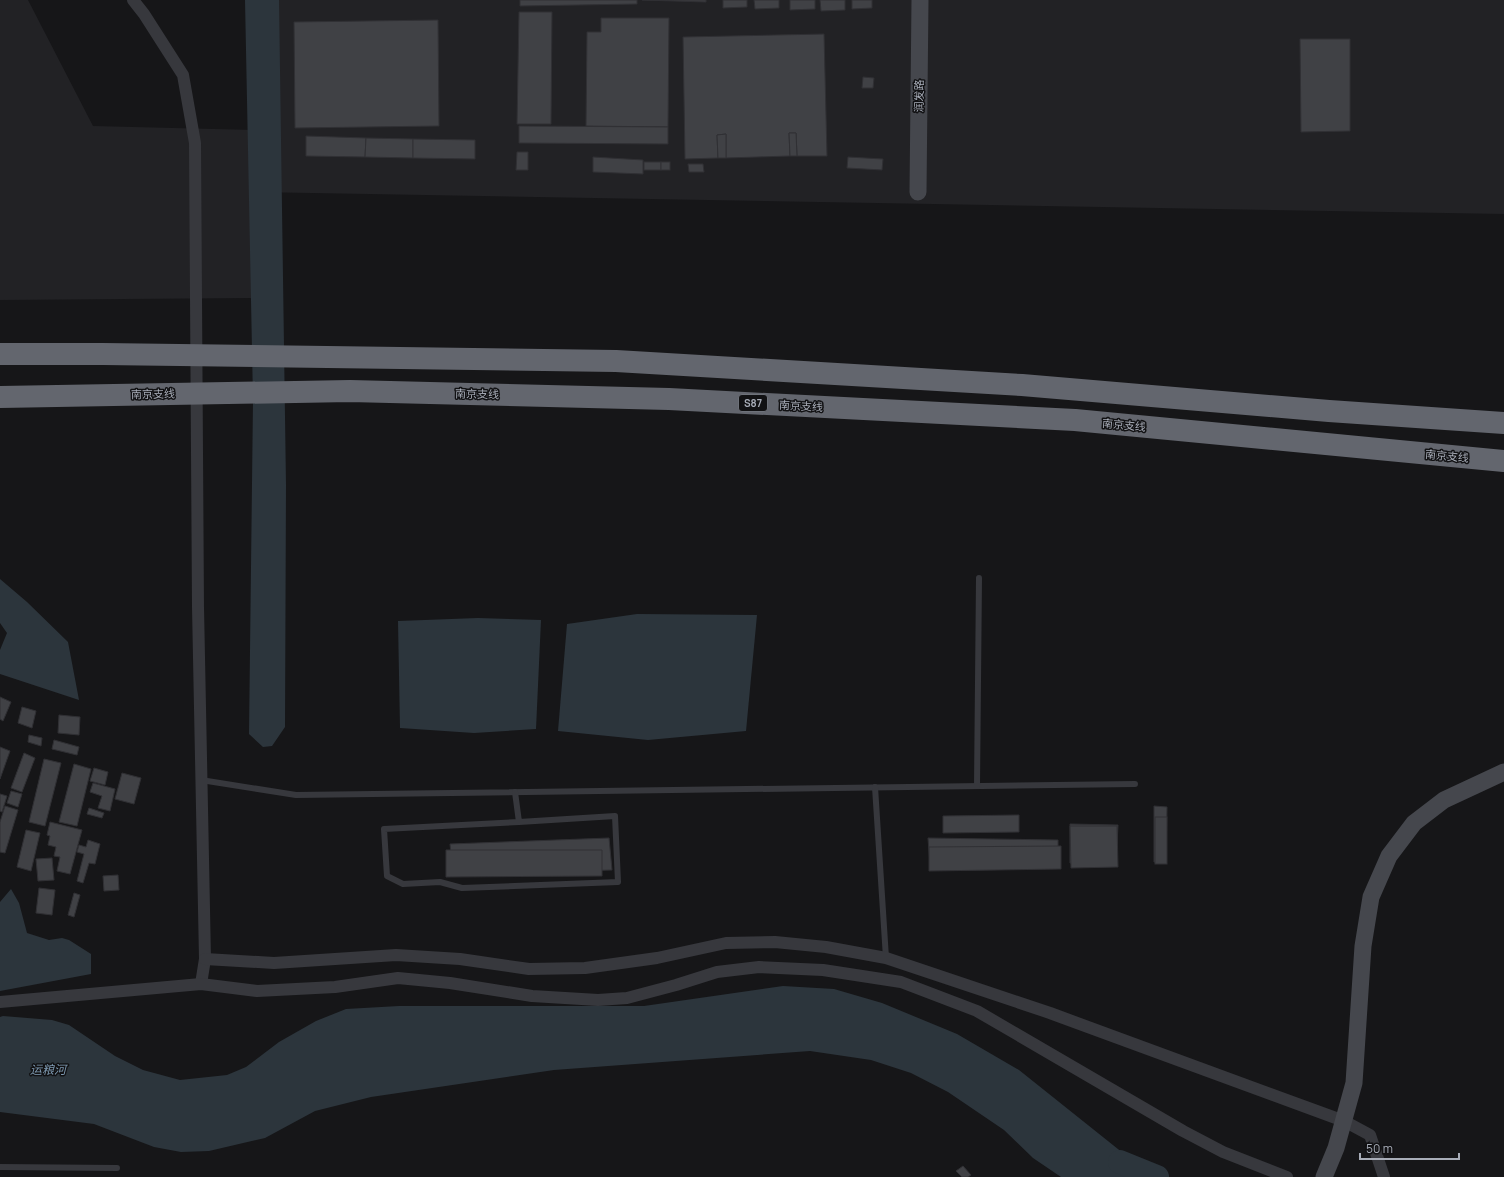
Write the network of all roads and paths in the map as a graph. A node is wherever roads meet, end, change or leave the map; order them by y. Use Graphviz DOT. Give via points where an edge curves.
graph roads {
  1 [pos="133,0"];
  2 [pos="920,0"];
  3 [pos="918,192"];
  4 [pos="0,354"];
  5 [pos="0,397"];
  6 [pos="1504,423"];
  7 [pos="1504,461"];
  8 [pos="980,578"];
  9 [pos="1504,772"];
  10 [pos="201,780"];
  11 [pos="1135,784"];
  12 [pos="977,786"];
  13 [pos="875,787"];
  14 [pos="515,792"];
  15 [pos="519,822"];
  16 [pos="886,958"];
  17 [pos="205,959"];
  18 [pos="201,984"];
  19 [pos="0,1002"];
  20 [pos="1344,1122"];
  21 [pos="0,1167"];
  22 [pos="117,1168"];
  23 [pos="1287,1177"];
  24 [pos="1324,1177"];
  25 [pos="1384,1177"];
  1 -- 10 [label="street" via="183,75 195,143"];
  2 -- 3 [label="street, 润发路"];
  4 -- 6 [label="highway" via="616,361 1022,385"];
  5 -- 7 [label="highway, 南京支线 / S87" via="350,391 669,399 1075,420"];
  8 -- 12 [label="lane"];
  9 -- 20 [label="street" via="1444,800 1414,823 1386,863 1371,897 1363,946 1354,1083"];
  10 -- 14 [label="lane" via="296,795"];
  10 -- 17 [label="street"];
  11 -- 12 [label="lane"];
  12 -- 13 [label="lane"];
  13 -- 14 [label="lane"];
  13 -- 16 [label="lane"];
  14 -- 15 [label="lane"];
  15 -- 15 [label="lane" via="384,829 387,876 403,884 440,882 462,888 618,882 615,816"];
  16 -- 17 [label="street" via="826,947 775,942 726,943 657,958 585,968 529,969 460,959 396,955 274,963"];
  16 -- 20 [label="street" via="1050,1013"];
  17 -- 18 [label="street"];
  18 -- 19 [label="street"];
  18 -- 23 [label="street" via="257,991 335,987 398,978 532,996 598,1000 627,998 717,972 760,967 823,970 901,982 977,1011 1183,1131 1223,1152"];
  20 -- 24 [label="street"];
  20 -- 25 [label="street" via="1370,1135"];
  21 -- 22 [label="lane"];
}
